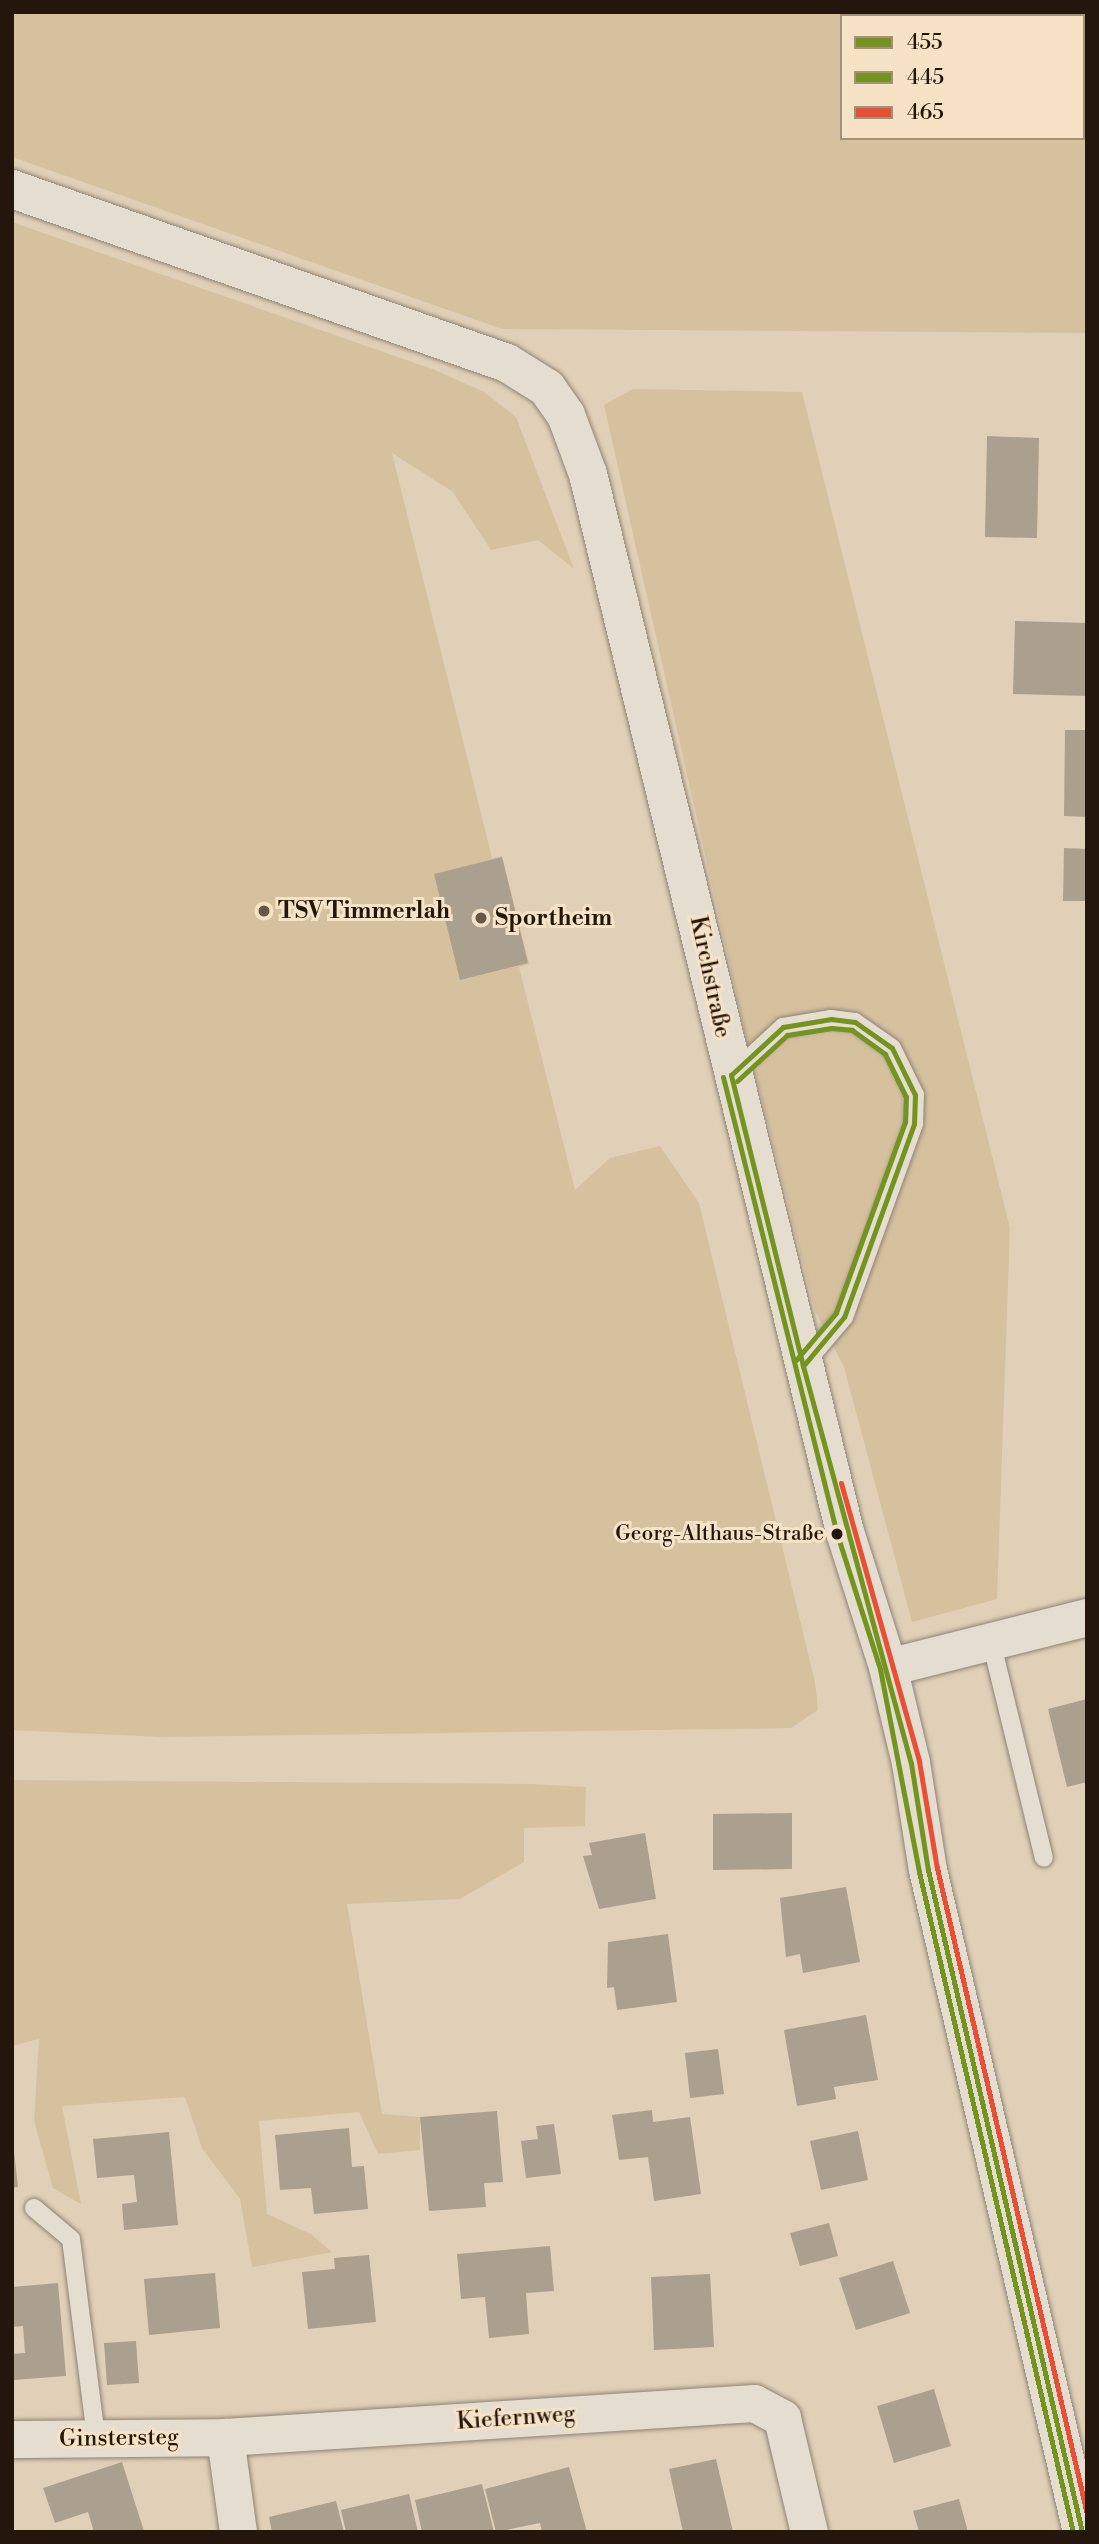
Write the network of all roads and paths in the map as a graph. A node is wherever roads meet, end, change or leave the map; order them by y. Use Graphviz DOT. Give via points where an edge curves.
graph roads {
  1 [pos="12,189"];
  2 [pos="731,1075"];
  3 [pos="803,1366"];
  4 [pos="1087,1617"];
  5 [pos="991,1641"];
  6 [pos="888,1667"];
  7 [pos="1044,1858"];
  8 [pos="34,2208"];
  9 [pos="225,2437"];
  10 [pos="12,2438"];
  11 [pos="96,2438"];
  12 [pos="238,2532"];
  13 [pos="809,2532"];
  14 [pos="1082,2532"];
  1 -- 2 [label="street, Kirchstraße" via="449,341 529,375 557,400 578,442 701,933"];
  2 -- 3 [label="street, Kirchstraße"];
  2 -- 3 [label="lane" via="783,1027 831,1019 855,1023 884,1041 906,1066 915,1095 914,1124 844,1317"];
  3 -- 6 [label="street, Kirchstraße" via="854,1565"];
  4 -- 5 [label="street"];
  5 -- 6 [label="street"];
  5 -- 7 [label="lane"];
  6 -- 14 [label="street, Kirchstraße" via="911,1763 928,1870"];
  8 -- 11 [label="lane" via="71,2239"];
  9 -- 11 [label="street, Ginstersteg"];
  9 -- 12 [label="street"];
  9 -- 13 [label="street, Kiefernweg" via="754,2403 782,2418"];
  10 -- 11 [label="street, Ginstersteg"];
}
